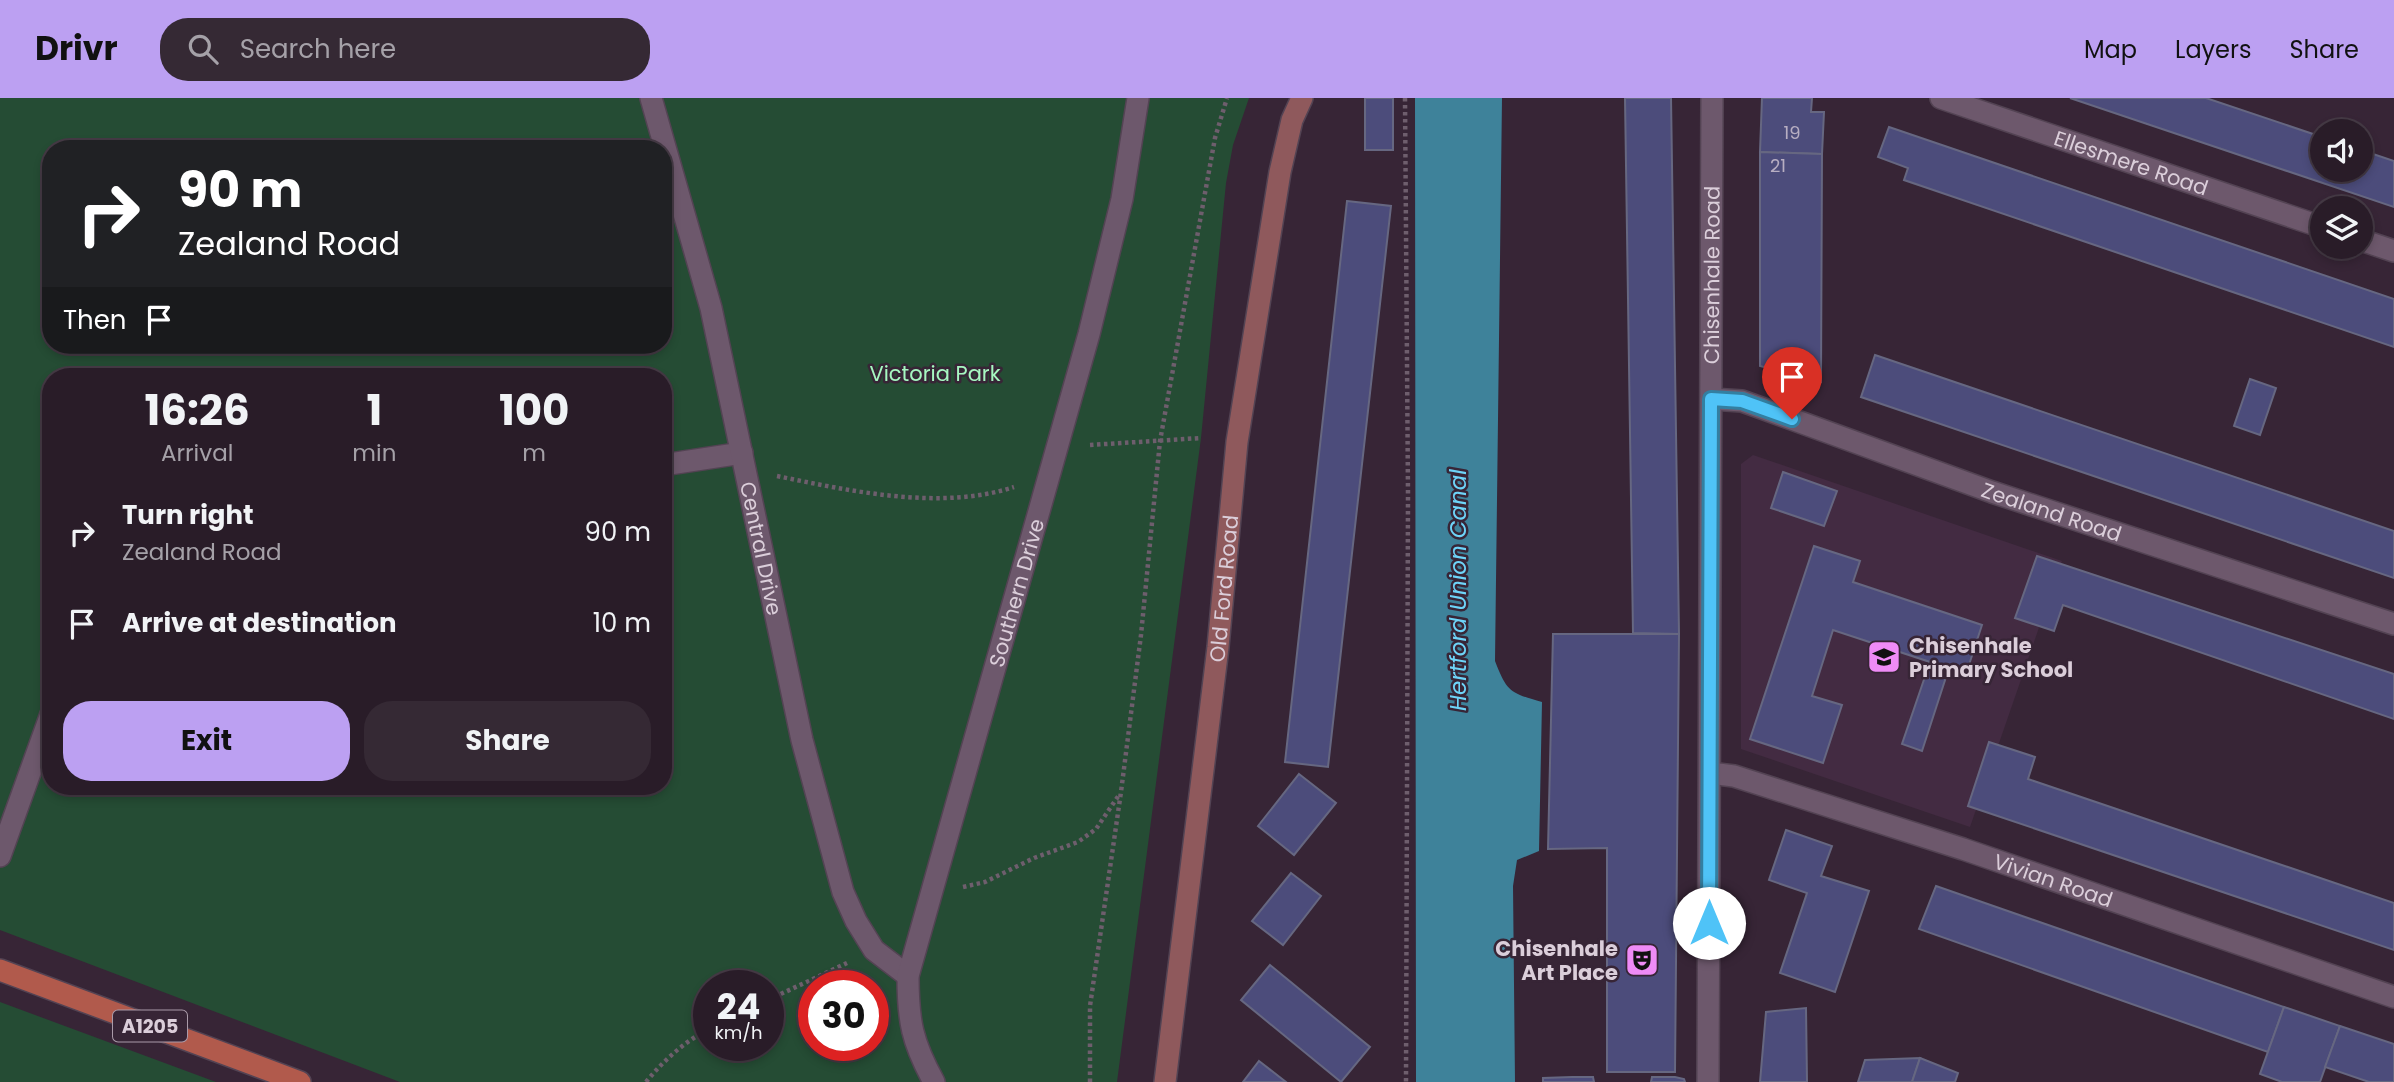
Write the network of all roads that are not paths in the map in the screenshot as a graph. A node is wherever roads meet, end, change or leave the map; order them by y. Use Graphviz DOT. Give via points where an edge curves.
graph roads {
  1 [pos="651,98"];
  2 [pos="1138,98"];
  3 [pos="1301,98"];
  4 [pos="1712,98"];
  5 [pos="1941,98"];
  6 [pos="663,140"];
  7 [pos="672,171"];
  8 [pos="2310,223"];
  9 [pos="2373,244"];
  10 [pos="2394,251"];
  11 [pos="1711,399"];
  12 [pos="744,461"];
  13 [pos="672,465"];
  14 [pos="2394,625"];
  15 [pos="42,739"];
  16 [pos="1710,773"];
  17 [pos="0,856"];
  18 [pos="0,970"];
  19 [pos="908,976"];
  20 [pos="2394,997"];
  21 [pos="300,1082"];
  22 [pos="934,1082"];
  23 [pos="1165,1082"];
  24 [pos="1708,1082"];
  1 -- 6 [label="street, Central Drive"];
  2 -- 19 [label="street, Southern Drive" via="1122,199 1088,334"];
  3 -- 23 [label="main road, Old Ford Road" via="1280,172 1237,442 1219,647"];
  4 -- 11 [label="street, Chisenhale Road"];
  5 -- 8 [label="street, Ellesmere Road"];
  7 -- 12 [label="street, Central Drive" via="711,307"];
  9 -- 10 [label="street"];
  11 -- 14 [label="street, Zealand Road" via="1742,401 1993,492"];
  11 -- 16 [label="street, Chisenhale Road"];
  12 -- 13 [label="street"];
  12 -- 19 [label="street, Central Drive" via="805,753 843,892 874,950"];
  15 -- 17 [label="street"];
  16 -- 20 [label="street, Vivian Road" via="1734,776 1937,840"];
  16 -- 24 [label="street, Chisenhale Road"];
  18 -- 21 [label="main road, A1205"];
  19 -- 22 [label="street, Southern Drive" via="910,1026"];
}
